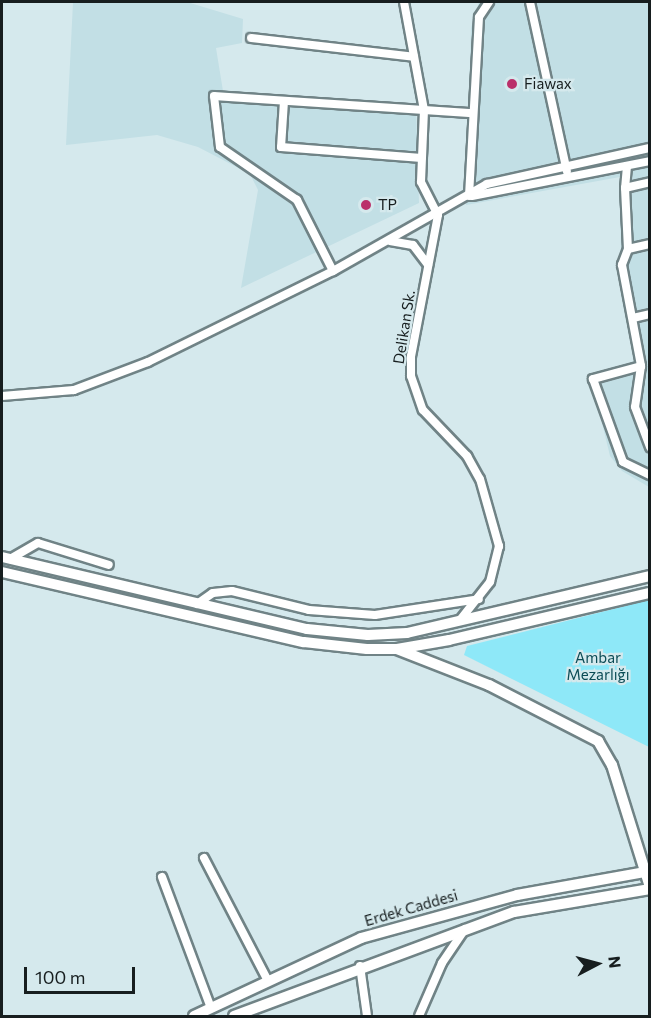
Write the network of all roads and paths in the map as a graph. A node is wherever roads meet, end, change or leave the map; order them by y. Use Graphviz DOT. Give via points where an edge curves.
graph roads {
  1 [pos="404,2"];
  2 [pos="489,2"];
  3 [pos="533,2"];
  4 [pos="251,38"];
  5 [pos="414,57"];
  6 [pos="284,101"];
  7 [pos="424,110"];
  8 [pos="472,113"];
  9 [pos="650,148"];
  10 [pos="422,158"];
  11 [pos="650,161"];
  12 [pos="627,166"];
  13 [pos="566,167"];
  14 [pos="569,179"];
  15 [pos="650,182"];
  16 [pos="625,188"];
  17 [pos="469,196"];
  18 [pos="438,215"];
  19 [pos="390,241"];
  20 [pos="650,244"];
  21 [pos="628,249"];
  22 [pos="428,265"];
  23 [pos="333,271"];
  24 [pos="650,314"];
  25 [pos="633,318"];
  26 [pos="641,366"];
  27 [pos="646,377"];
  28 [pos="2,396"];
  29 [pos="650,447"];
  30 [pos="650,475"];
  31 [pos="6,558"];
  32 [pos="109,565"];
  33 [pos="2,572"];
  34 [pos="650,576"];
  35 [pos="650,593"];
  36 [pos="479,599"];
  37 [pos="197,604"];
  38 [pos="458,622"];
  39 [pos="449,640"];
  40 [pos="397,649"];
  41 [pos="204,858"];
  42 [pos="647,871"];
  43 [pos="162,876"];
  44 [pos="650,888"];
  45 [pos="465,928"];
  46 [pos="360,966"];
  47 [pos="267,979"];
  48 [pos="211,1008"];
  49 [pos="194,1017"];
  50 [pos="234,1017"];
  51 [pos="367,1017"];
  52 [pos="419,1017"];
  1 -- 5 [label="street"];
  2 -- 8 [label="street" via="479,17"];
  3 -- 13 [label="street"];
  4 -- 5 [label="street"];
  5 -- 7 [label="street"];
  6 -- 7 [label="street"];
  6 -- 10 [label="street" via="281,147"];
  6 -- 23 [label="street" via="214,96 217,138 228,155 271,178 297,200"];
  7 -- 8 [label="street"];
  7 -- 10 [label="street"];
  8 -- 17 [label="street"];
  9 -- 13 [label="street"];
  10 -- 18 [label="street" via="421,182"];
  11 -- 12 [label="street"];
  12 -- 14 [label="street"];
  12 -- 16 [label="street"];
  13 -- 14 [label="street"];
  13 -- 17 [label="street" via="487,184"];
  14 -- 17 [label="street"];
  15 -- 16 [label="street"];
  16 -- 21 [label="street"];
  17 -- 18 [label="street"];
  18 -- 19 [label="street"];
  18 -- 22 [label="street, Delikan Sk."];
  19 -- 22 [label="street" via="413,245"];
  19 -- 23 [label="street"];
  20 -- 21 [label="street"];
  21 -- 25 [label="street" via="622,265"];
  22 -- 36 [label="street, Delikan Sk." via="411,356 411,376 423,410 466,456 492,512 498,558"];
  23 -- 28 [label="street" via="93,385 57,393"];
  24 -- 25 [label="street"];
  25 -- 26 [label="street"];
  26 -- 27 [label="street"];
  26 -- 30 [label="street" via="593,379 623,462"];
  27 -- 29 [label="street" via="635,407"];
  31 -- 32 [label="street" via="38,543"];
  31 -- 37 [label="street"];
  33 -- 40 [label="street" via="304,642"];
  34 -- 38 [label="street"];
  35 -- 39 [label="street"];
  36 -- 37 [label="street" via="375,615 309,610 232,591 213,593"];
  36 -- 38 [label="street, Delikan Sk."];
  37 -- 38 [label="street" via="307,629 368,635 407,633"];
  38 -- 39 [label="street"];
  39 -- 40 [label="street"];
  40 -- 42 [label="street" via="489,685 598,741 612,765"];
  41 -- 47 [label="street"];
  42 -- 44 [label="street"];
  42 -- 47 [label="street, Erdek Caddesi" via="517,895 409,923 361,938"];
  43 -- 48 [label="street"];
  44 -- 45 [label="street" via="514,912"];
  45 -- 46 [label="street"];
  45 -- 52 [label="street" via="442,963"];
  46 -- 50 [label="street" via="320,986"];
  46 -- 51 [label="street"];
  47 -- 48 [label="street, Erdek Caddesi"];
  48 -- 49 [label="street, Erdek Caddesi"];
}
